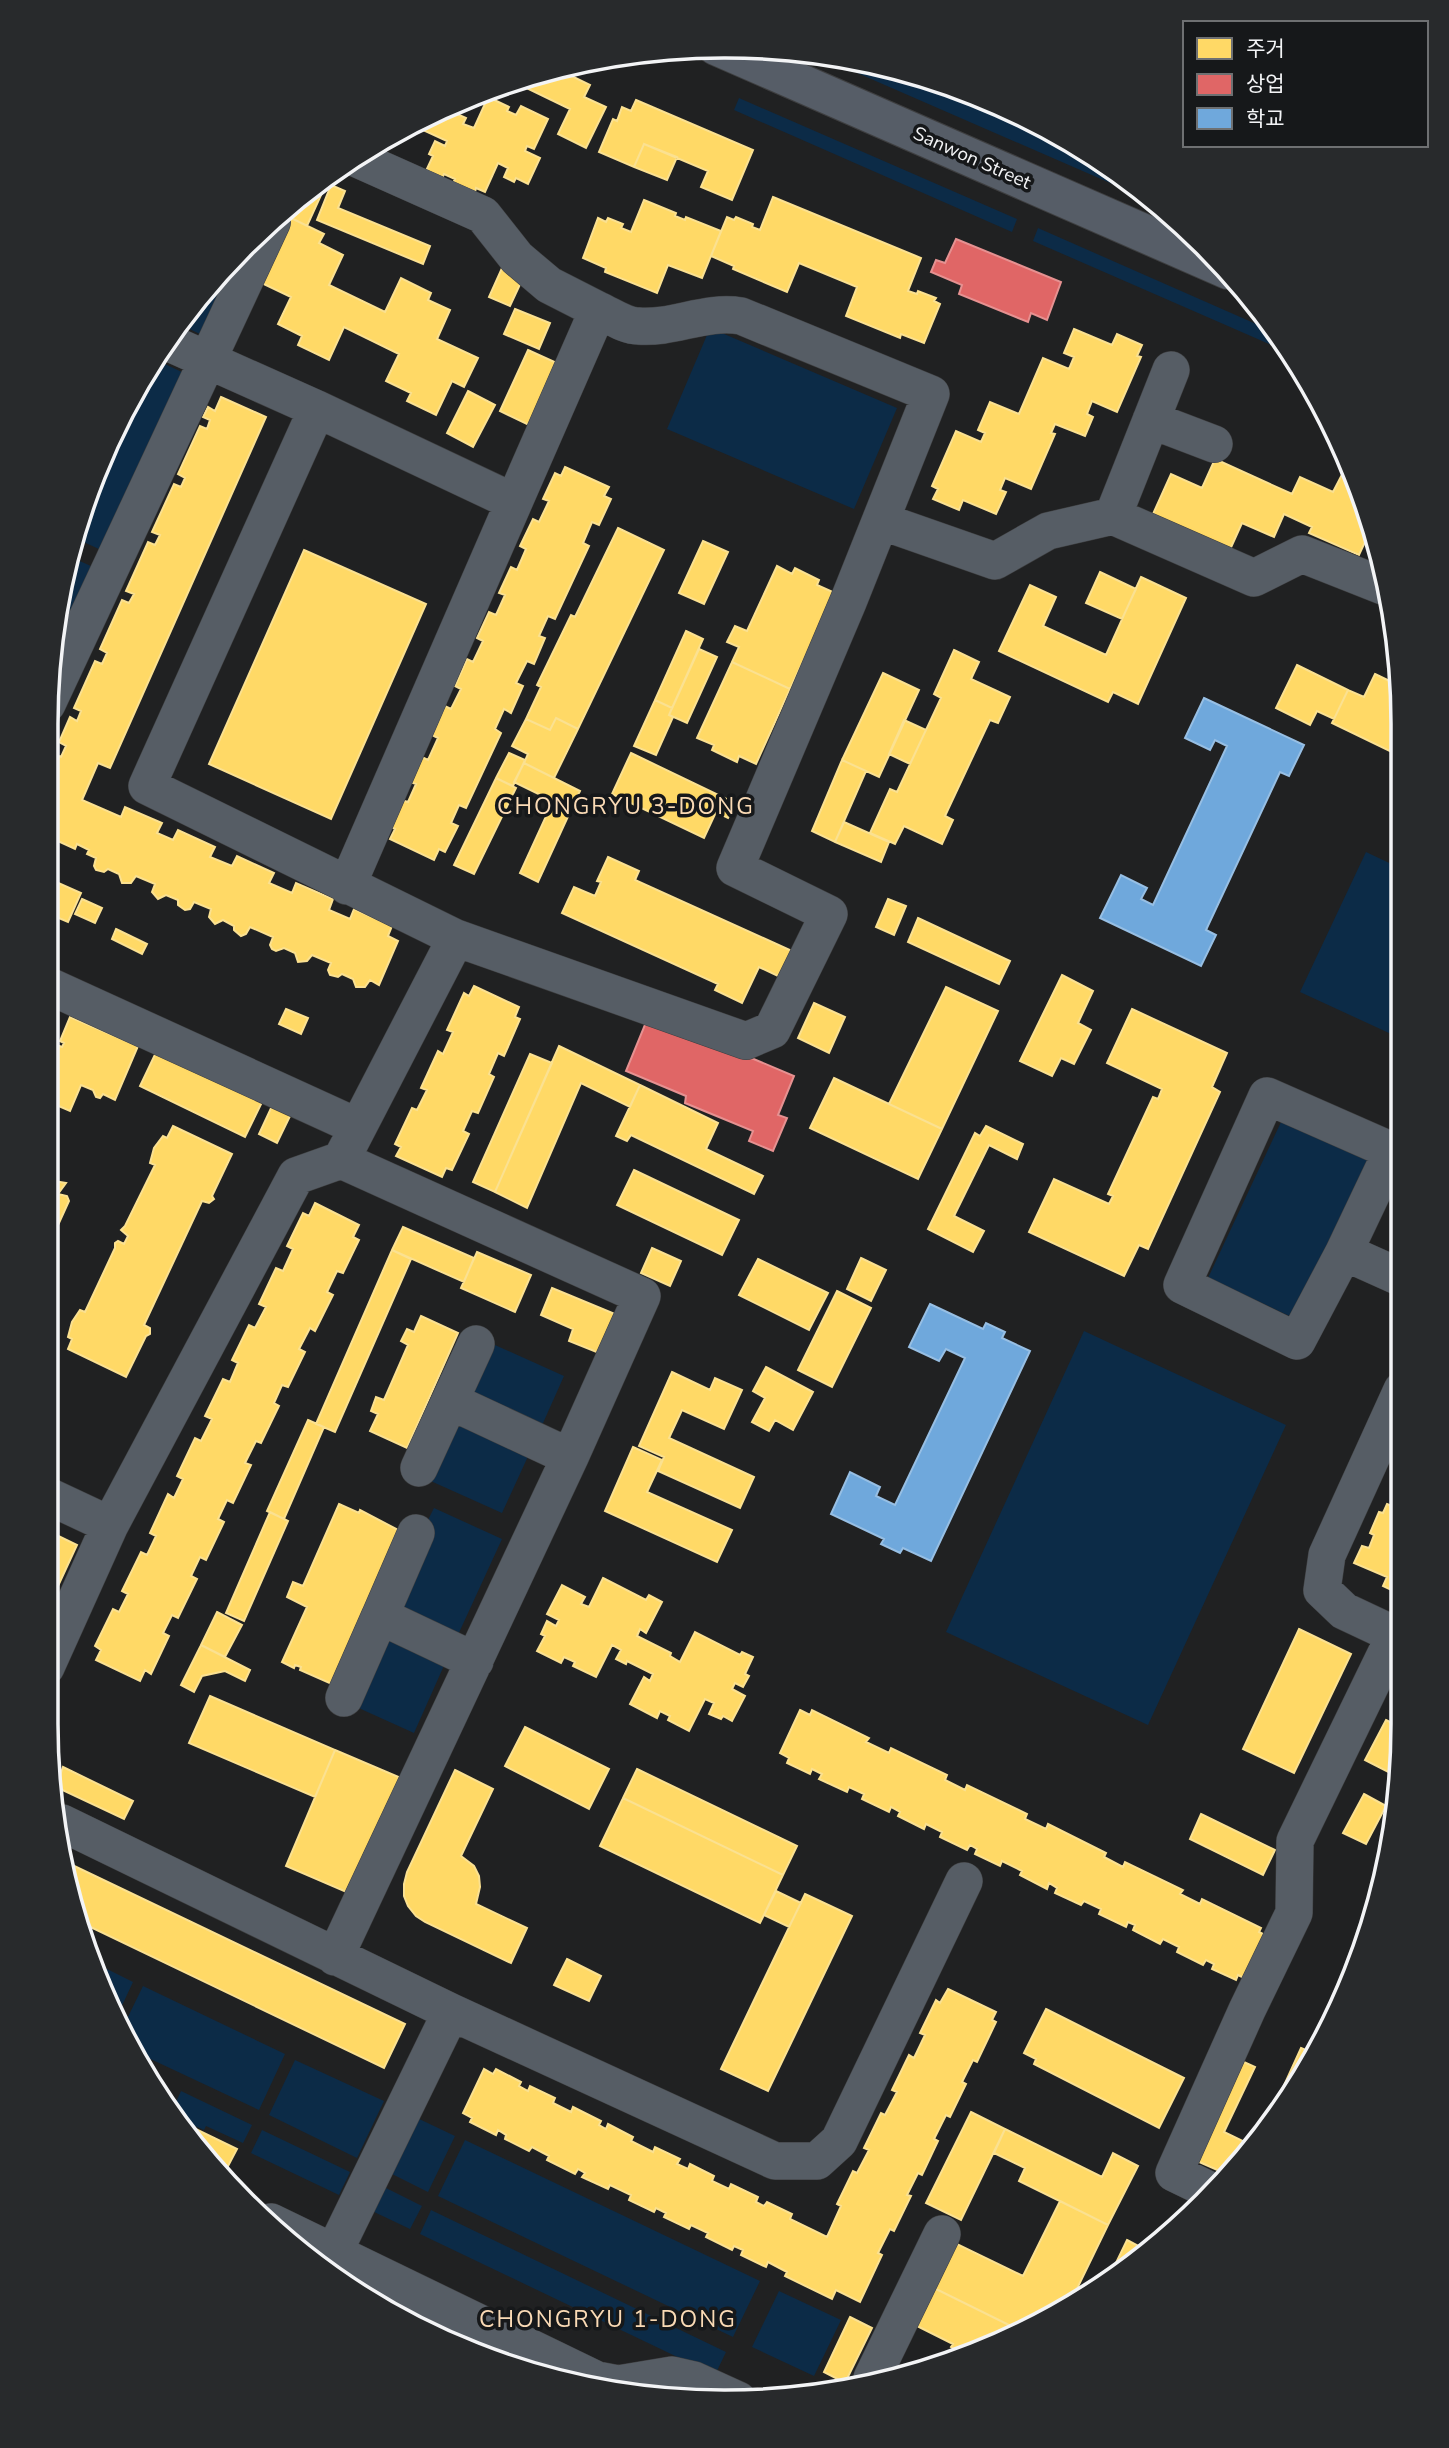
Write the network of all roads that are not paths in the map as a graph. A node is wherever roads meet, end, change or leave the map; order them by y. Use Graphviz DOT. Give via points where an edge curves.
graph roads {
  1 [pos="744,58"];
  2 [pos="366,163"];
  3 [pos="261,246"];
  4 [pos="1201,258"];
  5 [pos="598,310"];
  6 [pos="176,346"];
  7 [pos="207,360"];
  8 [pos="1171,370"];
  9 [pos="317,409"];
  10 [pos="1151,420"];
  11 [pos="1214,444"];
  12 [pos="514,502"];
  13 [pos="1113,516"];
  14 [pos="881,521"];
  15 [pos="1376,583"];
  16 [pos="59,678"];
  17 [pos="347,886"];
  18 [pos="456,938"];
  19 [pos="58,990"];
  20 [pos="358,1128"];
  21 [pos="1391,1151"];
  22 [pos="1391,1153"];
  23 [pos="341,1160"];
  24 [pos="1344,1252"];
  25 [pos="1391,1273"];
  26 [pos="476,1344"];
  27 [pos="450,1401"];
  28 [pos="1391,1414"];
  29 [pos="570,1457"];
  30 [pos="419,1468"];
  31 [pos="58,1501"];
  32 [pos="110,1525"];
  33 [pos="416,1533"];
  34 [pos="380,1616"];
  35 [pos="1391,1634"];
  36 [pos="58,1640"];
  37 [pos="1391,1651"];
  38 [pos="475,1661"];
  39 [pos="344,1698"];
  40 [pos="66,1826"];
  41 [pos="964,1881"];
  42 [pos="335,1957"];
  43 [pos="451,2012"];
  44 [pos="1203,2187"];
  45 [pos="297,2234"];
  46 [pos="942,2234"];
  47 [pos="334,2252"];
  48 [pos="875,2373"];
  49 [pos="588,2376"];
  50 [pos="625,2383"];
  51 [pos="716,2390"];
  1 -- 4 [label="main road, Sanwon Street"];
  2 -- 5 [label="street" via="483,215 517,258 549,285"];
  3 -- 7 [label="street"];
  5 -- 12 [label="street"];
  5 -- 14 [label="street" via="635,327 714,314 741,316 931,394"];
  6 -- 7 [label="street"];
  7 -- 9 [label="street"];
  7 -- 16 [label="street"];
  8 -- 10 [label="street"];
  9 -- 12 [label="street"];
  9 -- 17 [label="street" via="147,786"];
  10 -- 11 [label="street"];
  10 -- 13 [label="street"];
  12 -- 17 [label="street"];
  13 -- 14 [label="street" via="1048,531 995,561"];
  13 -- 15 [label="street" via="1254,578 1302,554"];
  14 -- 18 [label="street" via="735,868 829,914 772,1030 746,1041"];
  17 -- 18 [label="street"];
  18 -- 20 [label="street"];
  19 -- 20 [label="street"];
  20 -- 23 [label="street"];
  21 -- 24 [label="street" via="1267,1096 1181,1285 1297,1341"];
  22 -- 24 [label="street"];
  23 -- 29 [label="street" via="642,1296"];
  23 -- 32 [label="street" via="296,1176"];
  24 -- 25 [label="street"];
  26 -- 27 [label="street"];
  27 -- 29 [label="street"];
  27 -- 30 [label="street"];
  28 -- 35 [label="street" via="1327,1555 1322,1590 1344,1611"];
  29 -- 38 [label="street"];
  31 -- 32 [label="street"];
  32 -- 36 [label="street"];
  33 -- 34 [label="street"];
  34 -- 38 [label="street"];
  34 -- 39 [label="street"];
  37 -- 44 [label="street" via="1295,1841 1294,1913 1174,2173"];
  38 -- 42 [label="street"];
  40 -- 42 [label="street"];
  41 -- 43 [label="street" via="839,2141 817,2161 775,2161"];
  42 -- 43 [label="street"];
  43 -- 47 [label="street"];
  45 -- 47 [label="street"];
  46 -- 48 [label="street"];
  47 -- 49 [label="street"];
  50 -- 51 [label="street" via="672,2375"];
}
